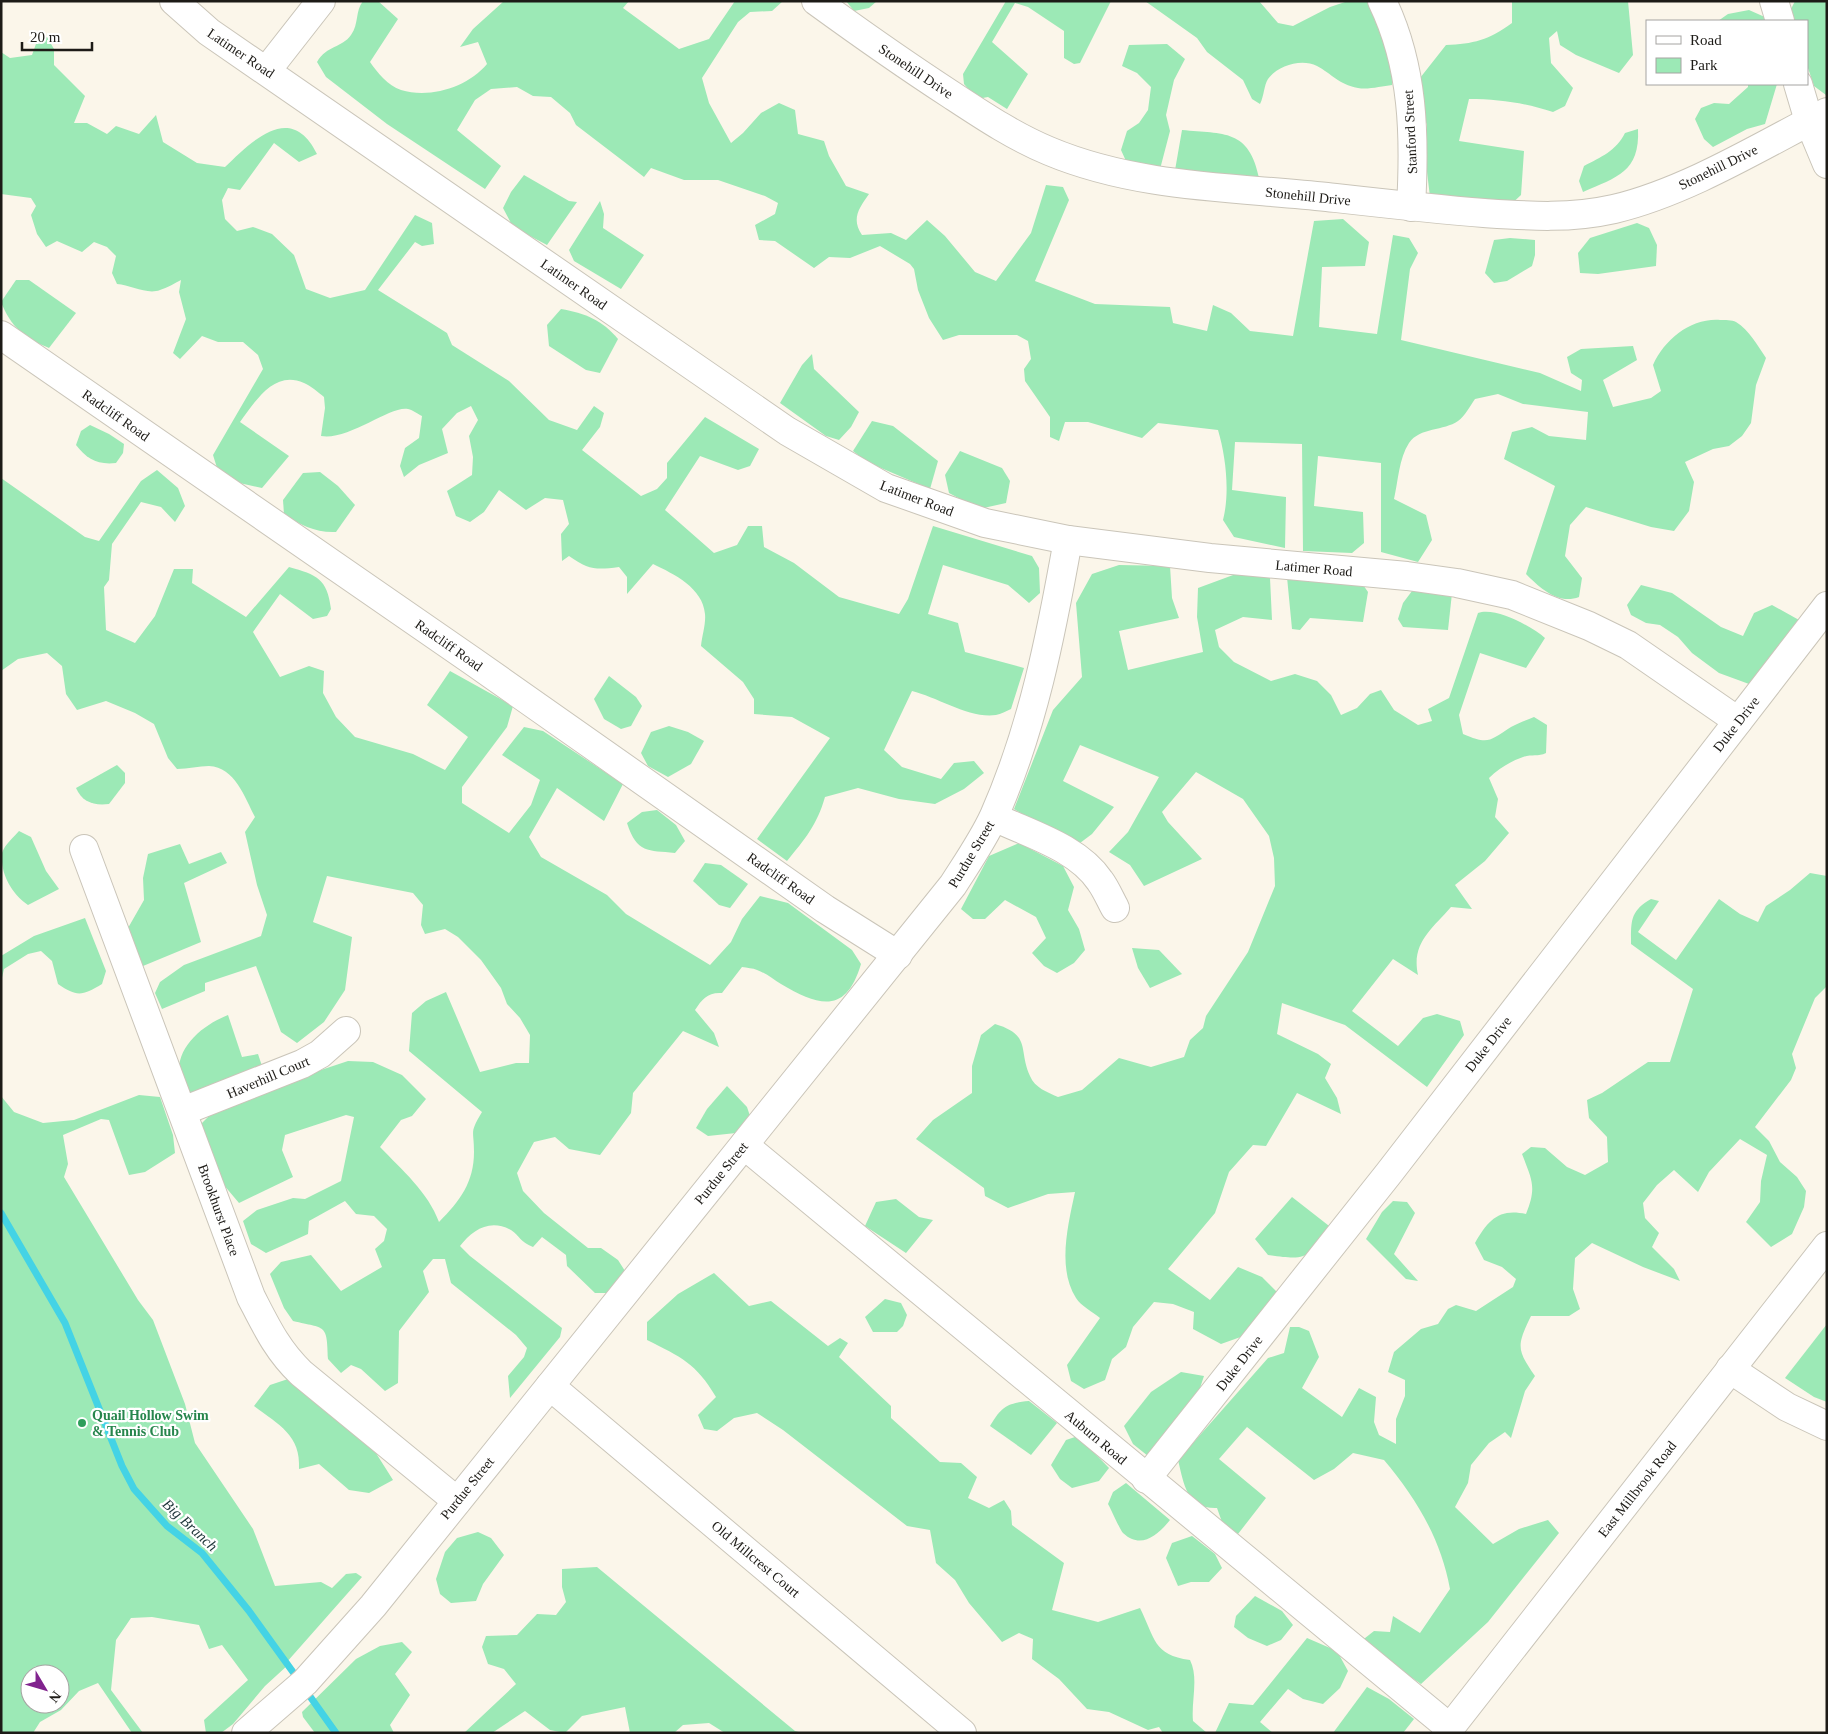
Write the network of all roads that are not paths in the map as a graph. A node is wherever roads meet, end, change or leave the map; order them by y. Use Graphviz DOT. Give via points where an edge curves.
graph roads {
  1 [pos="174,1"];
  2 [pos="321,1"];
  3 [pos="816,1"];
  4 [pos="1382,1"];
  5 [pos="1774,1"];
  6 [pos="1780,20"];
  7 [pos="267,70"];
  8 [pos="1799,85"];
  9 [pos="1818,117"];
  10 [pos="1827,164"];
  11 [pos="1411,208"];
  12 [pos="1,335"];
  13 [pos="1068,540"];
  14 [pos="1827,606"];
  15 [pos="1738,721"];
  16 [pos="994,818"];
  17 [pos="84,849"];
  18 [pos="1114,908"];
  19 [pos="898,955"];
  20 [pos="346,1031"];
  21 [pos="182,1111"];
  22 [pos="744,1145"];
  23 [pos="1827,1246"];
  24 [pos="1730,1369"];
  25 [pos="550,1386"];
  26 [pos="1827,1426"];
  27 [pos="1146,1479"];
  28 [pos="457,1501"];
  29 [pos="1448,1730"];
  30 [pos="246,1733"];
  31 [pos="962,1733"];
  1 -- 7 [label="street, Latimer Road" via="209,32"];
  2 -- 7 [label="street"];
  3 -- 11 [label="street, Stonehill Drive" via="997,125 1058,154 1174,183"];
  4 -- 11 [label="street, Stanford Street" via="1404,63 1412,106"];
  5 -- 6 [label="street"];
  7 -- 13 [label="street, Latimer Road" via="693,367 837,461 886,488 985,523"];
  8 -- 9 [label="street"];
  9 -- 10 [label="street"];
  9 -- 11 [label="street, Stonehill Drive" via="1689,182 1652,198 1599,212 1543,217"];
  12 -- 19 [label="street, Radcliff Road" via="825,909"];
  13 -- 15 [label="street, Latimer Road" via="1210,558 1407,576 1512,596 1628,645"];
  13 -- 16 [label="street, Purdue Street" via="1050,643 1035,702 1020,752"];
  14 -- 15 [label="street, Duke Drive"];
  15 -- 27 [label="street, Duke Drive" via="1389,1173"];
  16 -- 18 [label="street" via="1067,851 1100,880"];
  16 -- 19 [label="street, Purdue Street" via="953,885"];
  17 -- 21 [label="street, Brookhurst Place"];
  19 -- 22 [label="street, Purdue Street"];
  20 -- 21 [label="street, Haverhill Court" via="320,1054 302,1064"];
  21 -- 28 [label="street, Brookhurst Place" via="251,1297 284,1357"];
  22 -- 25 [label="street, Purdue Street"];
  22 -- 27 [label="street, Auburn Road"];
  23 -- 24 [label="street, East Millbrook Road"];
  24 -- 26 [label="street" via="1787,1407"];
  24 -- 29 [label="street, East Millbrook Road"];
  25 -- 28 [label="street, Purdue Street"];
  25 -- 31 [label="street, Old Millcrest Court"];
  27 -- 29 [label="street, Auburn Road"];
  28 -- 30 [label="street, Purdue Street" via="337,1649 305,1682"];
}
